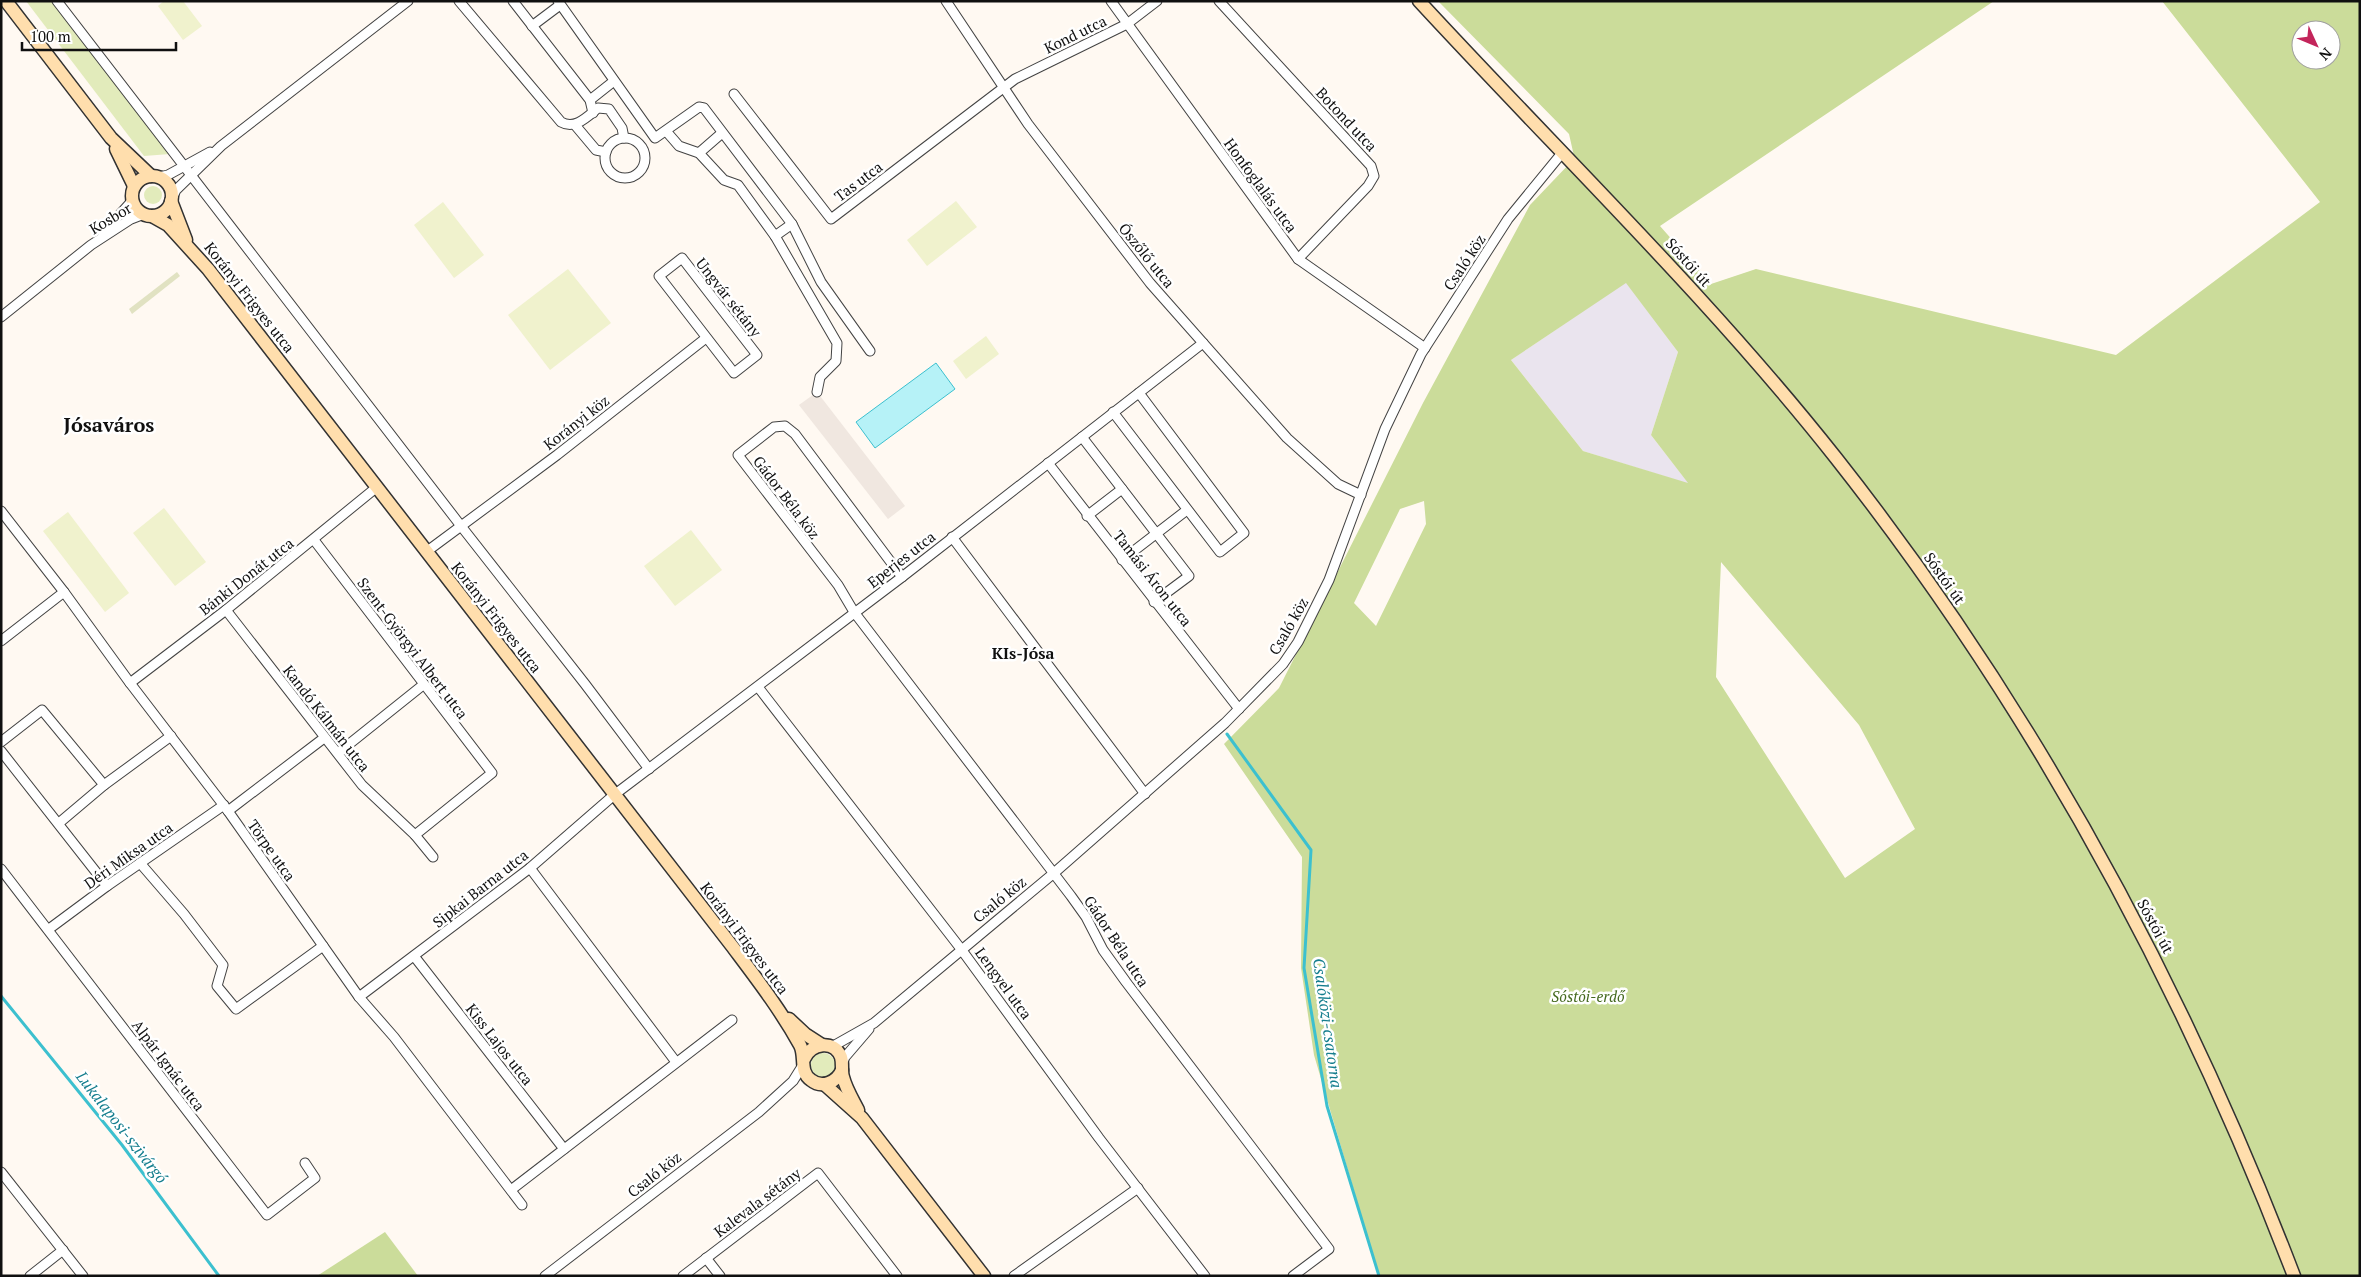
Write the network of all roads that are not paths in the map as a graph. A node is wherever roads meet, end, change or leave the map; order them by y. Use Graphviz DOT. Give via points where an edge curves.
graph roads {
  1 [pos="6,1"];
  2 [pos="57,1"];
  3 [pos="408,1"];
  4 [pos="459,1"];
  5 [pos="513,1"];
  6 [pos="946,1"];
  7 [pos="1112,1"];
  8 [pos="1157,1"];
  9 [pos="1219,1"];
  10 [pos="1419,1"];
  11 [pos="559,3"];
  12 [pos="1128,24"];
  13 [pos="532,26"];
  14 [pos="614,81"];
  15 [pos="1004,88"];
  16 [pos="734,94"];
  17 [pos="590,100"];
  18 [pos="593,112"];
  19 [pos="575,125"];
  20 [pos="666,131"];
  21 [pos="722,133"];
  22 [pos="110,138"];
  23 [pos="624,138"];
  24 [pos="221,146"];
  25 [pos="606,152"];
  26 [pos="698,153"];
  27 [pos="1562,153"];
  28 [pos="185,166"];
  29 [pos="191,175"];
  30 [pos="155,176"];
  31 [pos="134,186"];
  32 [pos="132,201"];
  33 [pos="171,201"];
  34 [pos="148,215"];
  35 [pos="792,224"];
  36 [pos="775,236"];
  37 [pos="91,245"];
  38 [pos="188,245"];
  39 [pos="1298,259"];
  40 [pos="1,317"];
  41 [pos="706,338"];
  42 [pos="1204,343"];
  43 [pos="1424,348"];
  44 [pos="870,351"];
  45 [pos="817,392"];
  46 [pos="1139,393"];
  47 [pos="1114,412"];
  48 [pos="1082,437"];
  49 [pos="1048,463"];
  50 [pos="377,487"];
  51 [pos="1122,489"];
  52 [pos="1361,495"];
  53 [pos="1187,510"];
  54 [pos="1,511"];
  55 [pos="1087,516"];
  56 [pos="461,526"];
  57 [pos="1156,534"];
  58 [pos="952,537"];
  59 [pos="314,540"];
  60 [pos="426,552"];
  61 [pos="1122,560"];
  62 [pos="902,577"];
  63 [pos="64,592"];
  64 [pos="1154,602"];
  65 [pos="226,610"];
  66 [pos="854,612"];
  67 [pos="1,641"];
  68 [pos="130,683"];
  69 [pos="423,684"];
  70 [pos="758,686"];
  71 [pos="1239,709"];
  72 [pos="171,736"];
  73 [pos="324,738"];
  74 [pos="1,742"];
  75 [pos="1,751"];
  76 [pos="338,753"];
  77 [pos="649,769"];
  78 [pos="104,785"];
  79 [pos="1145,794"];
  80 [pos="614,795"];
  81 [pos="226,808"];
  82 [pos="59,823"];
  83 [pos="415,835"];
  84 [pos="433,857"];
  85 [pos="140,863"];
  86 [pos="530,868"];
  87 [pos="1,869"];
  88 [pos="1054,873"];
  89 [pos="107,886"];
  90 [pos="49,929"];
  91 [pos="323,946"];
  92 [pos="961,949"];
  93 [pos="414,956"];
  94 [pos="359,997"];
  95 [pos="780,1010"];
  96 [pos="732,1020"];
  97 [pos="874,1023"];
  98 [pos="825,1045"];
  99 [pos="676,1062"];
  100 [pos="804,1062"];
  101 [pos="842,1067"];
  102 [pos="818,1083"];
  103 [pos="779,1093"];
  104 [pos="862,1118"];
  105 [pos="564,1149"];
  106 [pos="305,1163"];
  107 [pos="1,1172"];
  108 [pos="1138,1188"];
  109 [pos="510,1190"];
  110 [pos="522,1204"];
  111 [pos="63,1250"];
  112 [pos="706,1258"];
  113 [pos="556,1272"];
  114 [pos="30,1276"];
  115 [pos="83,1276"];
  116 [pos="544,1276"];
  117 [pos="683,1276"];
  118 [pos="720,1276"];
  119 [pos="897,1276"];
  120 [pos="984,1276"];
  121 [pos="1014,1276"];
  122 [pos="1205,1276"];
  123 [pos="1293,1276"];
  124 [pos="2294,1276"];
  1 -- 22 [label="street"];
  2 -- 28 [label="street, Korányi Frigyes utca"];
  3 -- 24 [label="street"];
  4 -- 19 [label="street" via="544,104 561,122"];
  5 -- 13 [label="street"];
  6 -- 15 [label="street, Ószőlő utca"];
  7 -- 12 [label="street, Honfoglalás utca"];
  8 -- 12 [label="street, Kond utca"];
  9 -- 39 [label="street, Botond utca" via="1371,166 1374,176 1368,186"];
  10 -- 27 [label="street, Sóstói út"];
  11 -- 13 [label="street"];
  11 -- 14 [label="street"];
  12 -- 15 [label="street, Kond utca" via="1015,79"];
  12 -- 39 [label="street, Honfoglalás utca"];
  13 -- 17 [label="street"];
  14 -- 17 [label="street"];
  14 -- 20 [label="street" via="655,138"];
  15 -- 16 [label="street, Tas utca" via="831,219"];
  15 -- 42 [label="street, Ószőlő utca" via="1083,198"];
  17 -- 18 [label="street"];
  18 -- 19 [label="street"];
  18 -- 23 [label="street" via="598,108 609,109 622,128"];
  19 -- 25 [label="street" via="596,150"];
  20 -- 21 [label="street" via="699,107 704,108"];
  20 -- 26 [label="street" via="679,146"];
  21 -- 26 [label="street"];
  21 -- 35 [label="street"];
  22 -- 30 [label="street"];
  22 -- 31 [label="street"];
  23 -- 25 [label="street" via="616,141"];
  23 -- 25 [label="street" via="639,144 644,154 643,165 634,176 620,178 610,171"];
  24 -- 28 [label="street"];
  24 -- 29 [label="street"];
  26 -- 36 [label="street" via="724,180 738,185"];
  27 -- 43 [label="street, Csaló köz" via="1508,219"];
  27 -- 124 [label="street, Sóstói út" via="1686,283 1830,450 1936,593 2010,702 2073,808 2171,992 2236,1130"];
  28 -- 29 [label="street, Korányi Frigyes utca"];
  28 -- 30 [label="street" via="168,175"];
  29 -- 33 [label="street" via="176,190"];
  29 -- 56 [label="street, Korányi Frigyes utca"];
  30 -- 31 [label="street" via="140,179"];
  30 -- 33 [label="street" via="170,186"];
  31 -- 32 [label="street"];
  32 -- 34 [label="street" via="137,209"];
  32 -- 37 [label="street, Kosbor"];
  33 -- 34 [label="street" via="164,211"];
  33 -- 38 [label="street, Korányi Frigyes utca"];
  34 -- 37 [label="street, Kosbor" via="131,219"];
  34 -- 38 [label="street, Korányi Frigyes utca" via="168,225"];
  35 -- 36 [label="street"];
  35 -- 44 [label="street" via="821,282"];
  36 -- 45 [label="street" via="837,343 836,361 820,377"];
  37 -- 40 [label="street"];
  38 -- 50 [label="street, Korányi Frigyes utca"];
  39 -- 43 [label="street, Honfoglalás utca"];
  41 -- 41 [label="street, Ungvár sétány" via="734,373 757,355 682,258 659,276"];
  41 -- 56 [label="street, Korányi köz"];
  42 -- 46 [label="street, Eperjes utca"];
  42 -- 52 [label="street, Ószőlő utca" via="1287,438 1338,484"];
  43 -- 52 [label="street, Csaló köz" via="1386,429"];
  46 -- 47 [label="street, Eperjes utca"];
  46 -- 53 [label="street" via="1244,533 1220,552"];
  47 -- 48 [label="street, Eperjes utca"];
  47 -- 53 [label="street"];
  48 -- 49 [label="street, Eperjes utca"];
  48 -- 51 [label="street"];
  49 -- 55 [label="street, Tamási Áron utca"];
  49 -- 58 [label="street, Eperjes utca"];
  50 -- 59 [label="street, Bánki Donát utca"];
  50 -- 60 [label="street, Korányi Frigyes utca"];
  51 -- 55 [label="street"];
  51 -- 57 [label="street"];
  52 -- 71 [label="street, Csaló köz" via="1329,580 1298,642 1283,664"];
  53 -- 57 [label="street"];
  54 -- 63 [label="street, Törpe utca"];
  55 -- 61 [label="street, Tamási Áron utca"];
  56 -- 60 [label="street, Korányi köz"];
  56 -- 77 [label="street, Korányi Frigyes utca"];
  57 -- 61 [label="street"];
  57 -- 64 [label="street" via="1189,576"];
  58 -- 62 [label="street, Eperjes utca"];
  58 -- 79 [label="street"];
  59 -- 65 [label="street, Bánki Donát utca"];
  59 -- 69 [label="street, Szent-Györgyi Albert utca"];
  60 -- 80 [label="street, Korányi Frigyes utca"];
  61 -- 64 [label="street, Tamási Áron utca"];
  62 -- 66 [label="street, Eperjes utca"];
  62 -- 66 [label="street, Gádor Béla köz" via="795,434 785,426 774,427 738,456 838,585"];
  63 -- 67 [label="street"];
  63 -- 68 [label="street, Törpe utca"];
  64 -- 71 [label="street, Tamási Áron utca"];
  65 -- 68 [label="street, Bánki Donát utca"];
  65 -- 73 [label="street, Kandó Kálmán utca"];
  66 -- 70 [label="street, Eperjes utca"];
  66 -- 88 [label="street, Gádor Béla utca"];
  68 -- 72 [label="street, Törpe utca"];
  69 -- 76 [label="street"];
  69 -- 83 [label="street, Szent-Györgyi Albert utca" via="492,773"];
  70 -- 77 [label="street, Eperjes utca"];
  70 -- 92 [label="street, Lengyel utca"];
  71 -- 79 [label="street, Csaló köz"];
  72 -- 78 [label="street"];
  72 -- 81 [label="street, Törpe utca"];
  73 -- 76 [label="street, Kandó Kálmán utca"];
  73 -- 81 [label="street, Déri Miksa utca"];
  74 -- 78 [label="street" via="42,710"];
  75 -- 82 [label="street"];
  76 -- 83 [label="street, Kandó Kálmán utca" via="362,785"];
  77 -- 80 [label="street, Eperjes utca"];
  78 -- 82 [label="street"];
  79 -- 88 [label="street, Csaló köz"];
  80 -- 86 [label="street, Sipkai Barna utca"];
  80 -- 95 [label="street, Korányi Frigyes utca"];
  81 -- 85 [label="street, Déri Miksa utca"];
  81 -- 91 [label="street, Törpe utca"];
  82 -- 89 [label="street"];
  83 -- 84 [label="street, Kandó Kálmán utca"];
  85 -- 89 [label="street, Déri Miksa utca"];
  85 -- 91 [label="street" via="223,965 217,986 236,1009"];
  86 -- 93 [label="street, Sipkai Barna utca"];
  86 -- 99 [label="street"];
  87 -- 90 [label="street, Alpár Ignác utca"];
  88 -- 92 [label="street, Csaló köz"];
  88 -- 123 [label="street, Gádor Béla utca" via="1126,982 1329,1248"];
  89 -- 90 [label="street, Déri Miksa utca"];
  90 -- 106 [label="street, Alpár Ignác utca" via="268,1215 316,1178"];
  91 -- 94 [label="street, Törpe utca"];
  92 -- 97 [label="street, Csaló köz"];
  92 -- 108 [label="street, Lengyel utca"];
  93 -- 94 [label="street, Sipkai Barna utca"];
  93 -- 105 [label="street, Kiss Lajos utca"];
  94 -- 109 [label="street, Törpe utca" via="394,1037"];
  95 -- 98 [label="street, Korányi Frigyes utca" via="805,1034"];
  95 -- 100 [label="street, Korányi Frigyes utca" via="802,1049"];
  96 -- 99 [label="street"];
  97 -- 98 [label="street, Csaló köz" via="835,1046"];
  97 -- 101 [label="street, Csaló köz" via="845,1057"];
  98 -- 100 [label="street" via="809,1050"];
  98 -- 101 [label="street, Korányi Frigyes utca" via="838,1052"];
  99 -- 105 [label="street"];
  100 -- 102 [label="street, Korányi Frigyes utca" via="806,1076"];
  100 -- 103 [label="street, Csaló köz" via="793,1081"];
  101 -- 102 [label="street" via="835,1080"];
  101 -- 104 [label="street, Korányi Frigyes utca"];
  102 -- 103 [label="street, Csaló köz" via="804,1082"];
  102 -- 104 [label="street, Korányi Frigyes utca"];
  103 -- 113 [label="street, Csaló köz"];
  104 -- 120 [label="street, Korányi Frigyes utca"];
  105 -- 109 [label="street"];
  107 -- 111 [label="street"];
  108 -- 121 [label="street"];
  108 -- 122 [label="street, Lengyel utca"];
  109 -- 110 [label="street, Törpe utca"];
  111 -- 114 [label="street"];
  111 -- 115 [label="street"];
  112 -- 117 [label="street, Kalevala sétány"];
  112 -- 118 [label="street"];
  112 -- 119 [label="street, Kalevala sétány" via="818,1174"];
  113 -- 116 [label="street, Csaló köz"];
}
